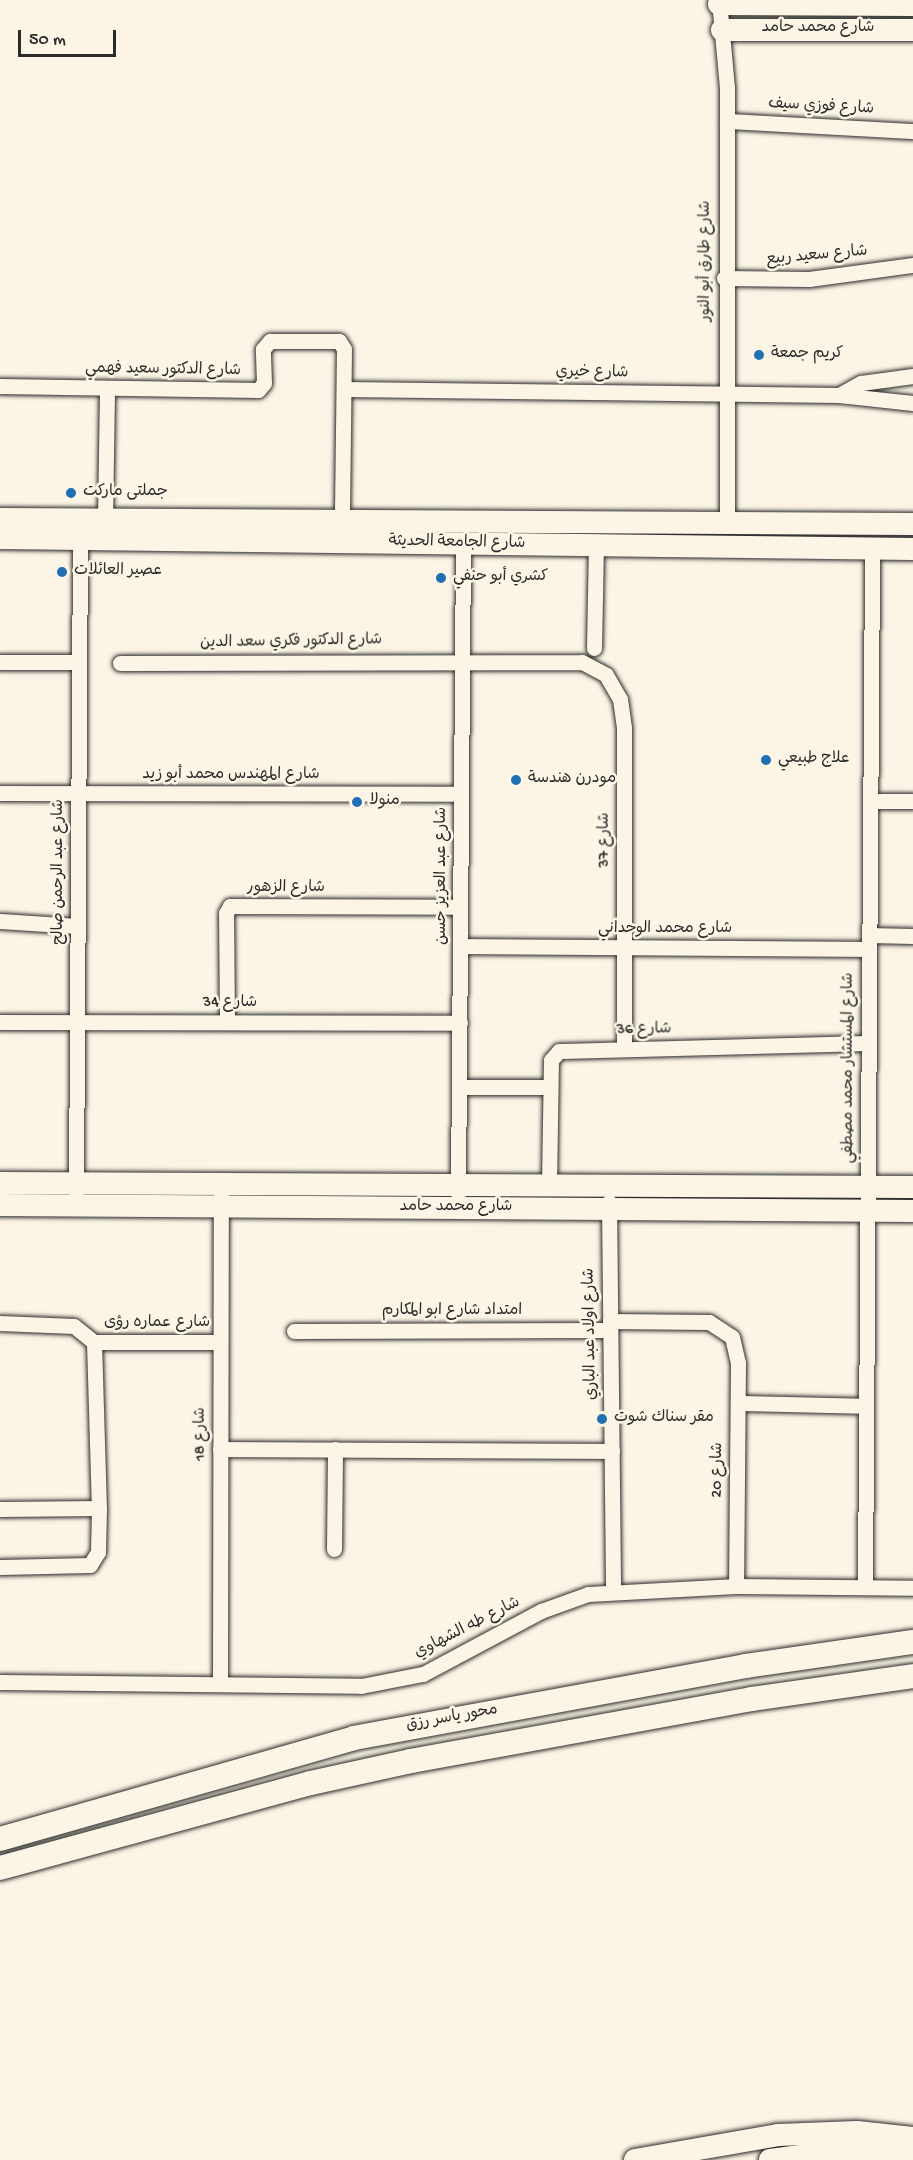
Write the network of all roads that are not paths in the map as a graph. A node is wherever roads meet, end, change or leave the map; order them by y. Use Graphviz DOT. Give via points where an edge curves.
graph roads {
  1 [pos="719,2"];
  2 [pos="835,2"];
  3 [pos="913,5"];
  4 [pos="835,29"];
  5 [pos="722,30"];
  6 [pos="913,30"];
  7 [pos="727,121"];
  8 [pos="913,130"];
  9 [pos="913,265"];
  10 [pos="724,278"];
  11 [pos="913,376"];
  12 [pos="0,386"];
  13 [pos="107,388"];
  14 [pos="344,389"];
  15 [pos="725,393"];
  16 [pos="839,395"];
  17 [pos="913,403"];
  18 [pos="0,519"];
  19 [pos="105,519"];
  20 [pos="342,521"];
  21 [pos="727,524"];
  22 [pos="913,524"];
  23 [pos="295,531"];
  24 [pos="0,538"];
  25 [pos="80,538"];
  26 [pos="463,544"];
  27 [pos="596,546"];
  28 [pos="913,549"];
  29 [pos="872,550"];
  30 [pos="594,648"];
  31 [pos="462,659"];
  32 [pos="0,662"];
  33 [pos="79,662"];
  34 [pos="120,663"];
  35 [pos="0,793"];
  36 [pos="78,793"];
  37 [pos="461,794"];
  38 [pos="870,801"];
  39 [pos="913,801"];
  40 [pos="460,907"];
  41 [pos="0,921"];
  42 [pos="78,926"];
  43 [pos="913,936"];
  44 [pos="869,942"];
  45 [pos="460,946"];
  46 [pos="624,947"];
  47 [pos="0,1022"];
  48 [pos="77,1022"];
  49 [pos="227,1022"];
  50 [pos="460,1023"];
  51 [pos="868,1043"];
  52 [pos="624,1049"];
  53 [pos="459,1086"];
  54 [pos="550,1087"];
  55 [pos="0,1184"];
  56 [pos="549,1186"];
  57 [pos="867,1187"];
  58 [pos="913,1187"];
  59 [pos="76,1195"];
  60 [pos="221,1196"];
  61 [pos="458,1197"];
  62 [pos="609,1198"];
  63 [pos="0,1205"];
  64 [pos="868,1211"];
  65 [pos="913,1211"];
  66 [pos="0,1323"];
  67 [pos="610,1326"];
  68 [pos="294,1331"];
  69 [pos="94,1342"];
  70 [pos="220,1342"];
  71 [pos="738,1403"];
  72 [pos="866,1406"];
  73 [pos="220,1449"];
  74 [pos="334,1449"];
  75 [pos="612,1451"];
  76 [pos="99,1508"];
  77 [pos="0,1509"];
  78 [pos="334,1549"];
  79 [pos="0,1567"];
  80 [pos="736,1586"];
  81 [pos="865,1587"];
  82 [pos="913,1588"];
  83 [pos="613,1590"];
  84 [pos="913,1642"];
  85 [pos="913,1676"];
  86 [pos="0,1682"];
  87 [pos="220,1683"];
  88 [pos="0,1839"];
  89 [pos="0,1868"];
  90 [pos="913,2138"];
  91 [pos="913,2154"];
  92 [pos="635,2160"];
  93 [pos="770,2160"];
  1 -- 2 [label="street, شارع محمد حامد"];
  1 -- 5 [label="street, شارع طارق أبو النور"];
  2 -- 3 [label="street, شارع محمد حامد"];
  2 -- 4 [label="street"];
  4 -- 5 [label="street, شارع محمد حامد"];
  4 -- 6 [label="street, شارع محمد حامد"];
  5 -- 7 [label="street, شارع طارق أبو النور"];
  7 -- 8 [label="street, شارع فوزي سيف"];
  7 -- 10 [label="street, شارع طارق أبو النور"];
  9 -- 10 [label="street, شارع سعيد ربيع" via="809,279"];
  10 -- 15 [label="street, شارع طارق أبو النور"];
  11 -- 16 [label="street, شارع خيري" via="867,381"];
  12 -- 13 [label="street, شارع الدكتور سعيد فهمي"];
  13 -- 14 [label="street, شارع الدكتور سعيد فهمي" via="258,390 264,383 263,349 273,340 341,342"];
  13 -- 19 [label="street"];
  14 -- 15 [label="street, شارع خيري"];
  14 -- 20 [label="street"];
  15 -- 16 [label="street, شارع خيري"];
  15 -- 21 [label="street, شارع طارق أبو النور"];
  16 -- 17 [label="street, شارع خيري"];
  18 -- 19 [label="street, شارع الجامعة الحديثة"];
  19 -- 23 [label="street, شارع الجامعة الحديثة"];
  20 -- 21 [label="street, شارع الجامعة الحديثة"];
  20 -- 23 [label="street, شارع الجامعة الحديثة"];
  21 -- 22 [label="street, شارع الجامعة الحديثة"];
  23 -- 25 [label="street, شارع الجامعة الحديثة"];
  23 -- 26 [label="street, شارع الجامعة الحديثة"];
  24 -- 25 [label="street, شارع الجامعة الحديثة"];
  25 -- 33 [label="street, شارع عبد الرحمن صالح"];
  26 -- 27 [label="street, شارع الجامعة الحديثة"];
  26 -- 31 [label="street, شارع عبد العزيز حسن"];
  27 -- 29 [label="street, شارع الجامعة الحديثة"];
  27 -- 30 [label="street"];
  28 -- 29 [label="street, شارع الجامعة الحديثة"];
  29 -- 38 [label="street, شارع المستشار محمد مصطفي"];
  31 -- 34 [label="street, شارع الدكتور فكري سعد الدين"];
  31 -- 37 [label="street, شارع عبد العزيز حسن"];
  31 -- 46 [label="street, شارع 37" via="582,662 606,675 615,686 624,728"];
  32 -- 33 [label="street"];
  33 -- 36 [label="street, شارع عبد الرحمن صالح"];
  35 -- 36 [label="street, شارع المهندس محمد أبو زيد"];
  36 -- 37 [label="street, شارع المهندس محمد أبو زيد"];
  36 -- 42 [label="street, شارع عبد الرحمن صالح"];
  37 -- 40 [label="street, شارع عبد العزيز حسن"];
  38 -- 39 [label="street"];
  38 -- 44 [label="street, شارع المستشار محمد مصطفي"];
  40 -- 45 [label="street, شارع عبد العزيز حسن"];
  40 -- 49 [label="street, شارع الزهور" via="230,906 226,913"];
  41 -- 42 [label="street"];
  42 -- 48 [label="street, شارع عبد الرحمن صالح"];
  43 -- 44 [label="street, شارع محمد الوحداني"];
  44 -- 46 [label="street, شارع محمد الوحداني"];
  44 -- 51 [label="street, شارع المستشار محمد مصطفي"];
  45 -- 46 [label="street, شارع محمد الوحداني"];
  45 -- 50 [label="street, شارع عبد العزيز حسن"];
  46 -- 52 [label="street, شارع 37"];
  47 -- 48 [label="street, شارع 34"];
  48 -- 49 [label="street, شارع 34"];
  48 -- 59 [label="street, شارع عبد الرحمن صالح"];
  49 -- 50 [label="street, شارع 34"];
  50 -- 53 [label="street, شارع عبد العزيز حسن"];
  51 -- 52 [label="street, شارع 36"];
  51 -- 57 [label="street, شارع المستشار محمد مصطفي"];
  52 -- 54 [label="street, شارع 36" via="559,1051 551,1060"];
  53 -- 54 [label="street"];
  53 -- 61 [label="street, شارع عبد العزيز حسن"];
  54 -- 56 [label="street, شارع 36"];
  55 -- 59 [label="street, شارع محمد حامد"];
  56 -- 61 [label="street, شارع محمد حامد"];
  56 -- 62 [label="street, شارع محمد حامد"];
  57 -- 58 [label="street, شارع محمد حامد"];
  57 -- 62 [label="street, شارع محمد حامد"];
  57 -- 64 [label="street, شارع المستشار محمد مصطفي"];
  59 -- 60 [label="street, شارع محمد حامد"];
  59 -- 63 [label="street, شارع محمد حامد"];
  60 -- 61 [label="street, شارع محمد حامد"];
  60 -- 70 [label="street, شارع 18"];
  61 -- 62 [label="street, شارع محمد حامد"];
  62 -- 64 [label="street, شارع محمد حامد"];
  62 -- 67 [label="street, شارع اولاد عبد الباري"];
  64 -- 65 [label="street, شارع محمد حامد"];
  64 -- 72 [label="street, شارع المستشار محمد مصطفي"];
  66 -- 69 [label="street" via="74,1326"];
  67 -- 68 [label="street, امتداد شارع ابو المكارم"];
  67 -- 71 [label="street, شارع 20" via="709,1322 722,1327 738,1349"];
  67 -- 75 [label="street, شارع اولاد عبد الباري"];
  69 -- 70 [label="street, شارع عماره رؤى"];
  69 -- 76 [label="street"];
  70 -- 73 [label="street, شارع 18"];
  71 -- 72 [label="street"];
  71 -- 80 [label="street, شارع 20"];
  72 -- 81 [label="street, شارع المستشار محمد مصطفي"];
  73 -- 74 [label="street"];
  73 -- 87 [label="street, شارع 18"];
  74 -- 75 [label="street"];
  74 -- 78 [label="street"];
  75 -- 83 [label="street, شارع اولاد عبد الباري"];
  76 -- 77 [label="street"];
  76 -- 79 [label="street" via="98,1552 90,1565"];
  80 -- 81 [label="street, شارع طه الشهاوي"];
  80 -- 83 [label="street, شارع طه الشهاوي"];
  81 -- 82 [label="street, شارع طه الشهاوي"];
  83 -- 87 [label="street, شارع طه الشهاوي" via="564,1601 451,1661 392,1682 361,1686"];
  84 -- 88 [label="main road, محور ياسر رزق" via="746,1666 354,1738"];
  85 -- 89 [label="main road, محور ياسر رزق" via="752,1699 381,1767"];
  86 -- 87 [label="street, شارع طه الشهاوي"];
  90 -- 92 [label="street" via="857,2132 778,2135"];
  91 -- 93 [label="street" via="846,2150"];
}
